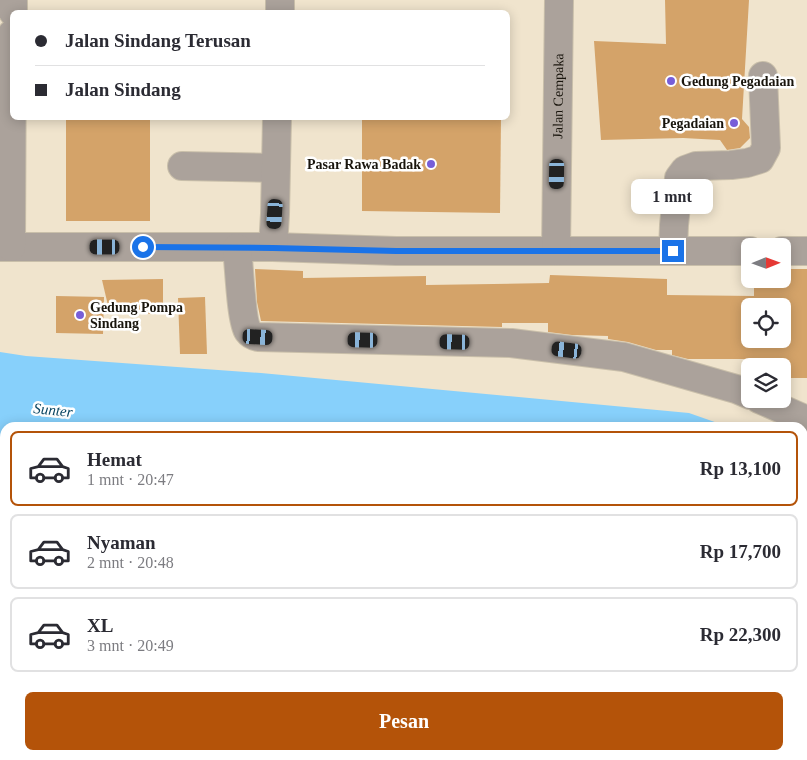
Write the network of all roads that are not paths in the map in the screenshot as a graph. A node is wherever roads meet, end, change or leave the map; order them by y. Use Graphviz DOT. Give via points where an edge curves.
graph roads {
  1 [pos="559,0"];
  2 [pos="764,76"];
  3 [pos="11,120"];
  4 [pos="277,120"];
  5 [pos="182,166"];
  6 [pos="275,168"];
  7 [pos="6,247"];
  8 [pos="237,248"];
  9 [pos="273,248"];
  10 [pos="556,251"];
  11 [pos="673,251"];
  12 [pos="741,251"];
  13 [pos="791,251"];
  14 [pos="807,251"];
  15 [pos="741,391"];
  16 [pos="779,408"];
  17 [pos="807,420"];
  1 -- 10 [label="street, Jalan Cempaka"];
  2 -- 11 [label="street" via="766,148 760,159 747,163 696,166 686,170 679,178"];
  3 -- 7 [label="street"];
  4 -- 6 [label="street"];
  5 -- 6 [label="street"];
  6 -- 9 [label="street"];
  7 -- 8 [label="street"];
  8 -- 9 [label="street"];
  8 -- 15 [label="street" via="244,320 248,332 258,337 511,343 624,357"];
  9 -- 10 [label="street"];
  10 -- 11 [label="street"];
  11 -- 12 [label="street"];
  13 -- 14 [label="street"];
  16 -- 17 [label="street"];
}
